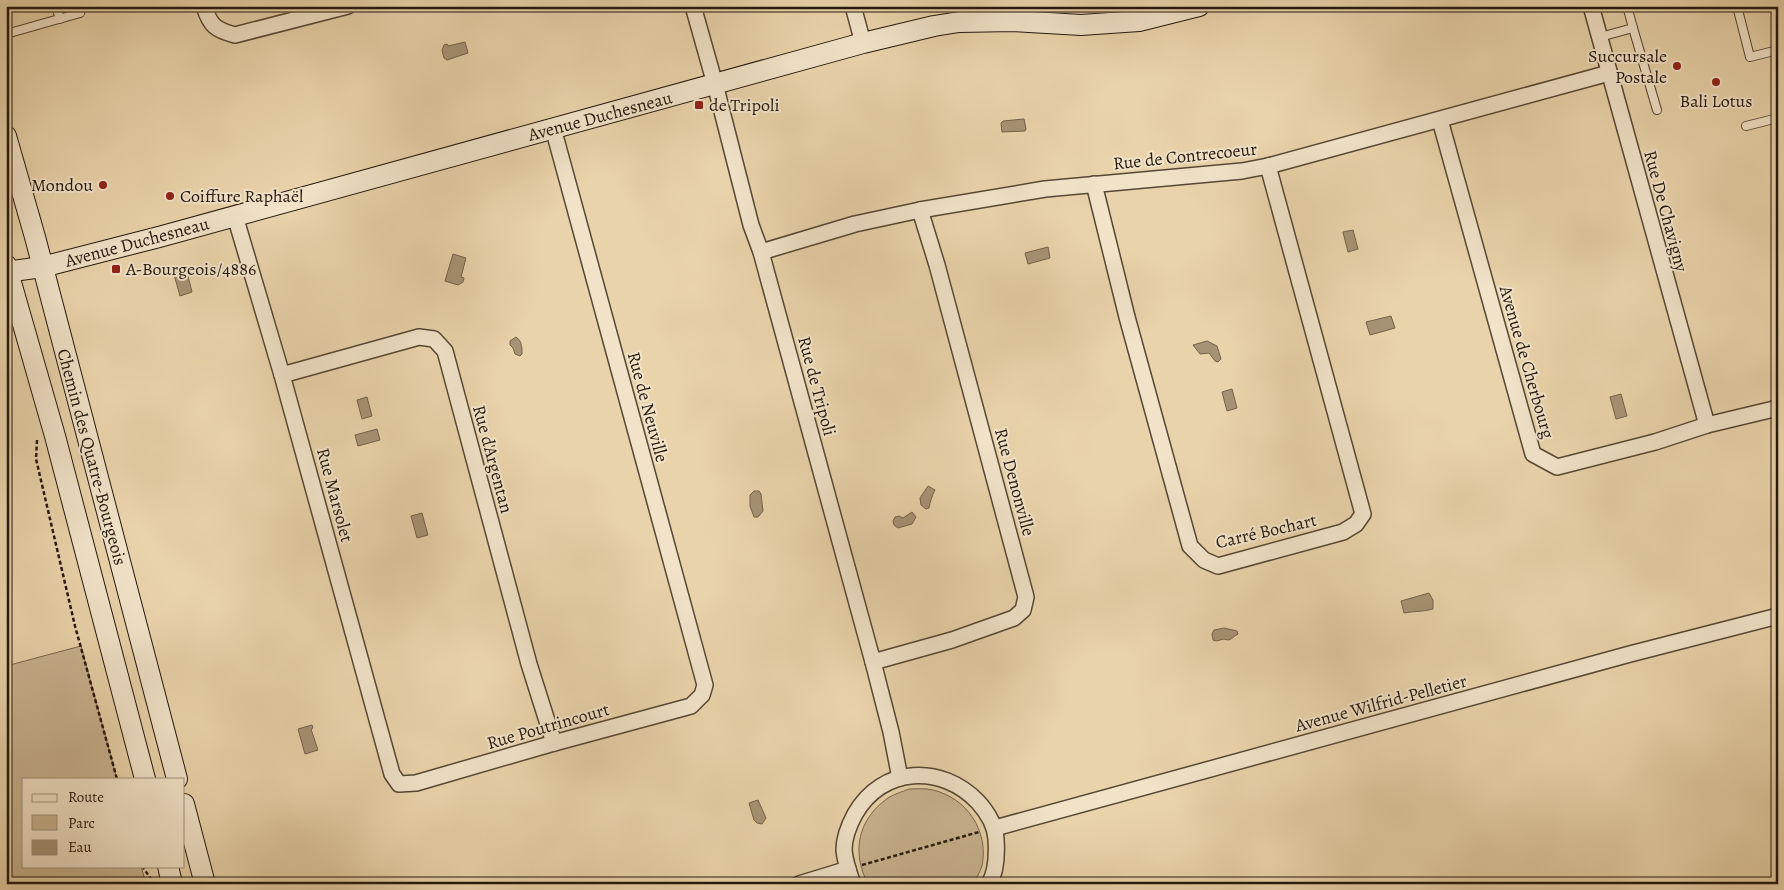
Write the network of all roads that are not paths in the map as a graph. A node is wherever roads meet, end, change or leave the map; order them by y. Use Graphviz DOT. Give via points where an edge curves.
graph roads {
  1 [pos="56,6"];
  2 [pos="78,6"];
  3 [pos="204,6"];
  4 [pos="348,6"];
  5 [pos="693,6"];
  6 [pos="853,6"];
  7 [pos="1199,6"];
  8 [pos="1592,6"];
  9 [pos="1627,6"];
  10 [pos="1737,6"];
  11 [pos="1016,14"];
  12 [pos="60,19"];
  13 [pos="1633,28"];
  14 [pos="6,34"];
  15 [pos="1600,37"];
  16 [pos="863,43"];
  17 [pos="1778,50"];
  18 [pos="1609,72"];
  19 [pos="715,84"];
  20 [pos="1657,110"];
  21 [pos="1778,118"];
  22 [pos="1440,120"];
  23 [pos="1746,126"];
  24 [pos="552,128"];
  25 [pos="6,136"];
  26 [pos="1268,166"];
  27 [pos="1094,184"];
  28 [pos="920,210"];
  29 [pos="235,216"];
  30 [pos="761,252"];
  31 [pos="42,267"];
  32 [pos="7,269"];
  33 [pos="282,375"];
  34 [pos="1778,408"];
  35 [pos="1707,425"];
  36 [pos="1778,616"];
  37 [pos="873,662"];
  38 [pos="702,695"];
  39 [pos="554,743"];
  40 [pos="145,778"];
  41 [pos="177,778"];
  42 [pos="900,778"];
  43 [pos="399,784"];
  44 [pos="185,808"];
  45 [pos="995,828"];
  46 [pos="168,868"];
  47 [pos="848,869"];
  48 [pos="172,884"];
  49 [pos="205,884"];
  50 [pos="798,884"];
  51 [pos="853,884"];
  52 [pos="989,884"];
  1 -- 12 [label="lane"];
  2 -- 12 [label="lane" via="80,13"];
  3 -- 4 [label="street" via="218,30 236,35"];
  5 -- 19 [label="street, Rue de Tripoli"];
  6 -- 16 [label="street"];
  7 -- 11 [label="main road, Avenue Duchesneau" via="1139,22 1081,25"];
  8 -- 15 [label="street, Rue De Chavigny"];
  9 -- 13 [label="lane"];
  10 -- 17 [label="lane" via="1750,57"];
  11 -- 16 [label="main road, Avenue Duchesneau" via="934,26"];
  12 -- 14 [label="lane"];
  13 -- 15 [label="lane"];
  13 -- 20 [label="lane"];
  15 -- 18 [label="street, Rue De Chavigny"];
  16 -- 19 [label="main road, Avenue Duchesneau"];
  18 -- 22 [label="street, Rue de Contrecoeur"];
  18 -- 35 [label="street, Rue De Chavigny"];
  19 -- 24 [label="main road, Avenue Duchesneau"];
  19 -- 30 [label="street, Rue de Tripoli"];
  21 -- 23 [label="lane"];
  22 -- 26 [label="street, Rue de Contrecoeur"];
  22 -- 35 [label="street, Avenue de Cherbourg" via="1533,454 1557,467"];
  24 -- 29 [label="main road, Avenue Duchesneau"];
  24 -- 38 [label="street, Rue de Neuville" via="700,668 704,685"];
  25 -- 31 [label="main road, Chemin des Quatre-Bourgeois"];
  26 -- 27 [label="street, Rue de Contrecoeur"];
  26 -- 27 [label="street, Carré Bochart" via="1363,514 1356,524 1343,532 1218,566 1204,560 1190,546"];
  27 -- 28 [label="street, Rue de Contrecoeur"];
  28 -- 30 [label="street, Rue de Contrecoeur" via="856,224"];
  28 -- 37 [label="street, Rue Denonville" via="1026,596 1023,610 1014,618 952,640"];
  29 -- 31 [label="main road, Avenue Duchesneau"];
  29 -- 33 [label="street, Rue Marsolet"];
  30 -- 37 [label="street, Rue de Tripoli"];
  31 -- 32 [label="main road, Avenue Duchesneau"];
  31 -- 41 [label="main road, Chemin des Quatre-Bourgeois"];
  32 -- 40 [label="main road, Chemin des Quatre-Bourgeois" via="55,436"];
  33 -- 39 [label="street, Rue d'Argentan" via="420,337 434,340 445,352 528,664"];
  33 -- 43 [label="street, Rue Marsolet" via="392,774"];
  34 -- 35 [label="street, Avenue de Cherbourg"];
  36 -- 45 [label="street, Avenue Wilfrid-Pelletier"];
  37 -- 42 [label="street, Rue de Tripoli"];
  38 -- 39 [label="street, Rue Poutrincourt" via="691,706"];
  39 -- 43 [label="street, Rue Poutrincourt" via="416,783"];
  42 -- 45 [label="street" via="923,775 947,780 968,791"];
  42 -- 47 [label="street" via="878,788 860,805 849,825 844,849"];
  44 -- 49 [label="main road"];
  45 -- 52 [label="street" via="997,855"];
  46 -- 48 [label="main road"];
  47 -- 50 [label="street"];
  47 -- 51 [label="street"];
}
